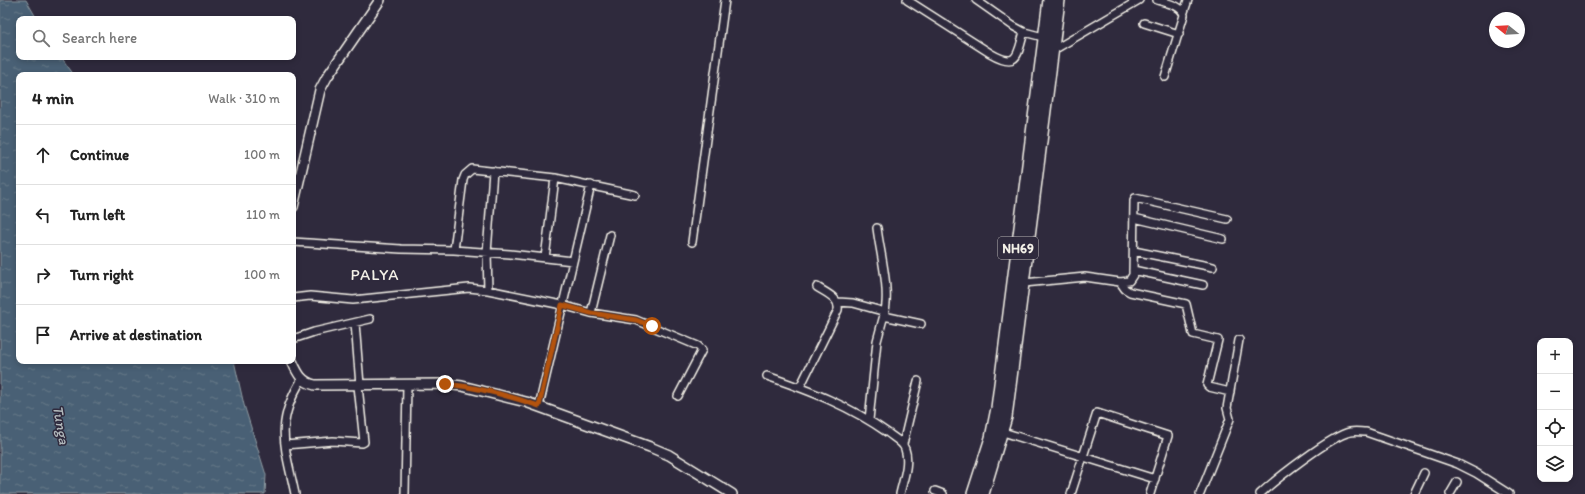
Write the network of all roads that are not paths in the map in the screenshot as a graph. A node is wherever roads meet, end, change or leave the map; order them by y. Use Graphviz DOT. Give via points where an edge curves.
graph roads {
  1 [pos="380,0"];
  2 [pos="724,0"];
  3 [pos="907,0"];
  4 [pos="976,0"];
  5 [pos="1049,0"];
  6 [pos="1059,0"];
  7 [pos="1139,0"];
  8 [pos="1157,0"];
  9 [pos="1188,0"];
  10 [pos="1184,12"];
  11 [pos="1144,23"];
  12 [pos="1024,32"];
  13 [pos="1178,34"];
  14 [pos="1050,43"];
  15 [pos="1165,77"];
  16 [pos="493,171"];
  17 [pos="555,178"];
  18 [pos="590,185"];
  19 [pos="296,194"];
  20 [pos="635,195"];
  21 [pos="1134,218"];
  22 [pos="1227,219"];
  23 [pos="877,228"];
  24 [pos="610,235"];
  25 [pos="1223,238"];
  26 [pos="296,242"];
  27 [pos="692,242"];
  28 [pos="454,250"];
  29 [pos="1134,251"];
  30 [pos="487,253"];
  31 [pos="545,258"];
  32 [pos="573,262"];
  33 [pos="1213,267"];
  34 [pos="1133,270"];
  35 [pos="1120,282"];
  36 [pos="1024,283"];
  37 [pos="1203,285"];
  38 [pos="817,287"];
  39 [pos="488,290"];
  40 [pos="296,298"];
  41 [pos="838,302"];
  42 [pos="562,305"];
  43 [pos="591,313"];
  44 [pos="884,316"];
  45 [pos="370,319"];
  46 [pos="355,323"];
  47 [pos="921,324"];
  48 [pos="296,338"];
  49 [pos="1239,340"];
  50 [pos="294,364"];
  51 [pos="767,376"];
  52 [pos="302,379"];
  53 [pos="918,381"];
  54 [pos="407,384"];
  55 [pos="359,386"];
  56 [pos="800,387"];
  57 [pos="1230,392"];
  58 [pos="678,396"];
  59 [pos="539,406"];
  60 [pos="869,420"];
  61 [pos="1003,432"];
  62 [pos="903,444"];
  63 [pos="285,445"];
  64 [pos="1083,457"];
  65 [pos="1424,473"];
  66 [pos="1155,479"];
  67 [pos="1457,482"];
  68 [pos="935,492"];
  69 [pos="295,494"];
  70 [pos="404,494"];
  71 [pos="732,494"];
  72 [pos="900,494"];
  73 [pos="943,494"];
  74 [pos="973,494"];
  75 [pos="984,494"];
  76 [pos="1071,494"];
  77 [pos="1150,494"];
  78 [pos="1200,494"];
  79 [pos="1260,494"];
  80 [pos="1414,494"];
  81 [pos="1450,494"];
  82 [pos="1509,494"];
  1 -- 19 [label="street" via="320,90"];
  2 -- 27 [label="street"];
  3 -- 12 [label="street" via="1004,60 1014,60 1017,56"];
  4 -- 12 [label="street"];
  5 -- 14 [label="highway, NH69"];
  6 -- 14 [label="highway, NH69"];
  7 -- 14 [label="street"];
  8 -- 10 [label="street"];
  9 -- 10 [label="street"];
  10 -- 13 [label="street"];
  11 -- 13 [label="street"];
  12 -- 14 [label="street"];
  13 -- 15 [label="street"];
  14 -- 36 [label="highway, NH69"];
  14 -- 74 [label="highway, NH69" via="997,408 991,438"];
  16 -- 17 [label="street"];
  16 -- 28 [label="street" via="472,169 465,175"];
  16 -- 30 [label="street"];
  17 -- 18 [label="street"];
  17 -- 31 [label="street"];
  18 -- 20 [label="street"];
  18 -- 32 [label="street"];
  21 -- 22 [label="street" via="1135,198"];
  21 -- 25 [label="street"];
  21 -- 29 [label="street"];
  23 -- 44 [label="street" via="886,287"];
  24 -- 43 [label="street"];
  26 -- 28 [label="street"];
  28 -- 30 [label="street"];
  29 -- 33 [label="street"];
  29 -- 34 [label="street"];
  30 -- 31 [label="street"];
  30 -- 39 [label="street"];
  31 -- 32 [label="street"];
  32 -- 42 [label="street"];
  34 -- 35 [label="street" via="1132,278"];
  34 -- 37 [label="street"];
  35 -- 36 [label="street" via="1086,277"];
  35 -- 57 [label="street" via="1130,292 1186,304 1193,334 1218,340 1207,385"];
  36 -- 61 [label="highway, NH69"];
  38 -- 41 [label="street"];
  39 -- 40 [label="street" via="460,288 353,300 310,296"];
  39 -- 42 [label="street"];
  41 -- 44 [label="street" via="853,303 882,311"];
  41 -- 56 [label="street" via="838,310"];
  42 -- 43 [label="street"];
  42 -- 59 [label="street"];
  43 -- 58 [label="street" via="636,320 698,346 702,350 701,353"];
  44 -- 47 [label="street"];
  44 -- 60 [label="street" via="877,341"];
  45 -- 46 [label="street"];
  46 -- 48 [label="street"];
  46 -- 55 [label="street"];
  49 -- 57 [label="street"];
  50 -- 52 [label="street"];
  51 -- 56 [label="street"];
  52 -- 55 [label="street" via="315,385"];
  52 -- 63 [label="street" via="294,392 283,426"];
  53 -- 62 [label="street"];
  54 -- 55 [label="street"];
  54 -- 59 [label="street" via="462,386"];
  54 -- 70 [label="street"];
  55 -- 63 [label="street" via="364,442 333,441"];
  56 -- 60 [label="street" via="851,409"];
  57 -- 78 [label="street" via="1227,408 1230,419"];
  59 -- 71 [label="street" via="669,455"];
  60 -- 62 [label="street"];
  61 -- 64 [label="street"];
  61 -- 75 [label="highway, NH69"];
  62 -- 72 [label="street" via="907,457"];
  63 -- 69 [label="street"];
  64 -- 66 [label="street"];
  64 -- 66 [label="street" via="1097,413 1168,435"];
  64 -- 76 [label="street"];
  65 -- 80 [label="street"];
  66 -- 77 [label="street"];
  67 -- 81 [label="street"];
  68 -- 73 [label="street"];
  79 -- 82 [label="street" via="1276,479 1324,446 1350,432 1366,432 1458,464"];
}
